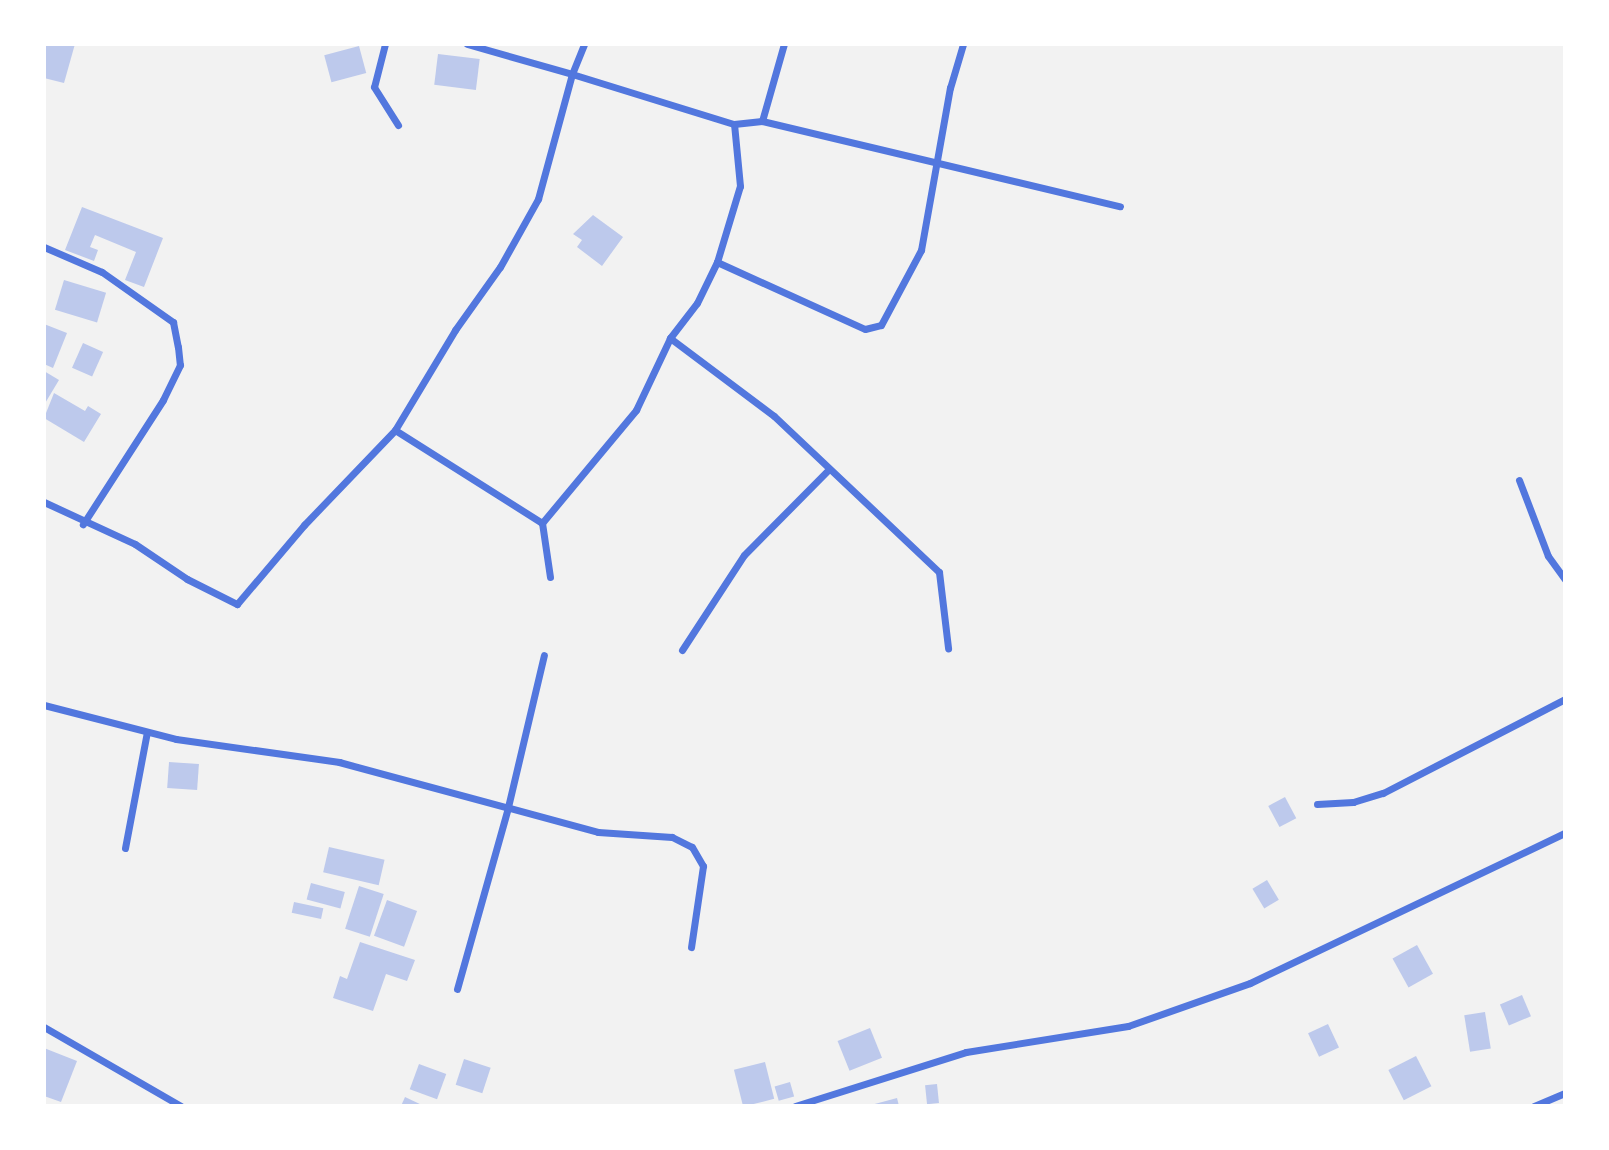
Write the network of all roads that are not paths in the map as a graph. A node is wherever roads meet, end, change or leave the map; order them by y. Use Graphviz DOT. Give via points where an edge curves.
graph roads {
  1 [pos="385,44"];
  2 [pos="467,44"];
  3 [pos="584,44"];
  4 [pos="784,44"];
  5 [pos="963,44"];
  6 [pos="572,74"];
  7 [pos="762,121"];
  8 [pos="734,124"];
  9 [pos="398,125"];
  10 [pos="937,164"];
  11 [pos="1120,206"];
  12 [pos="44,247"];
  13 [pos="717,262"];
  14 [pos="670,338"];
  15 [pos="396,430"];
  16 [pos="827,471"];
  17 [pos="1519,480"];
  18 [pos="44,502"];
  19 [pos="542,523"];
  20 [pos="83,524"];
  21 [pos="550,577"];
  22 [pos="1565,579"];
  23 [pos="948,648"];
  24 [pos="682,650"];
  25 [pos="544,655"];
  26 [pos="1565,699"];
  27 [pos="44,705"];
  28 [pos="147,732"];
  29 [pos="1317,804"];
  30 [pos="508,807"];
  31 [pos="1565,832"];
  32 [pos="125,848"];
  33 [pos="691,947"];
  34 [pos="457,989"];
  35 [pos="44,1027"];
  36 [pos="1565,1093"];
  37 [pos="181,1106"];
  38 [pos="795,1106"];
  39 [pos="1534,1106"];
  1 -- 9 [label="street" via="374,87"];
  2 -- 6 [label="street"];
  3 -- 6 [label="street"];
  4 -- 7 [label="street"];
  5 -- 10 [label="street"];
  6 -- 8 [label="street"];
  6 -- 15 [label="street" via="538,200"];
  7 -- 8 [label="street"];
  7 -- 10 [label="street"];
  8 -- 13 [label="street" via="740,186 733,224"];
  10 -- 11 [label="street"];
  10 -- 13 [label="street" via="921,250 881,325 865,328"];
  12 -- 20 [label="street" via="102,272 173,322 178,347 180,365 163,400"];
  13 -- 14 [label="street" via="697,303"];
  14 -- 16 [label="street" via="774,416"];
  14 -- 19 [label="street" via="636,410"];
  15 -- 19 [label="street"];
  15 -- 20 [label="street" via="304,525 237,604 187,579 135,544"];
  16 -- 23 [label="street" via="863,498 939,572"];
  16 -- 24 [label="street" via="744,555"];
  17 -- 22 [label="street" via="1548,556"];
  18 -- 20 [label="street"];
  19 -- 21 [label="street"];
  25 -- 30 [label="street"];
  26 -- 29 [label="street" via="1383,793 1353,802"];
  27 -- 28 [label="street"];
  28 -- 30 [label="street" via="339,762"];
  28 -- 32 [label="street"];
  30 -- 33 [label="street" via="598,832 671,837 692,847 703,866"];
  30 -- 34 [label="street"];
  31 -- 38 [label="street" via="1226,992 1128,1026 966,1052"];
  35 -- 37 [label="street"];
  36 -- 39 [label="street"];
}
